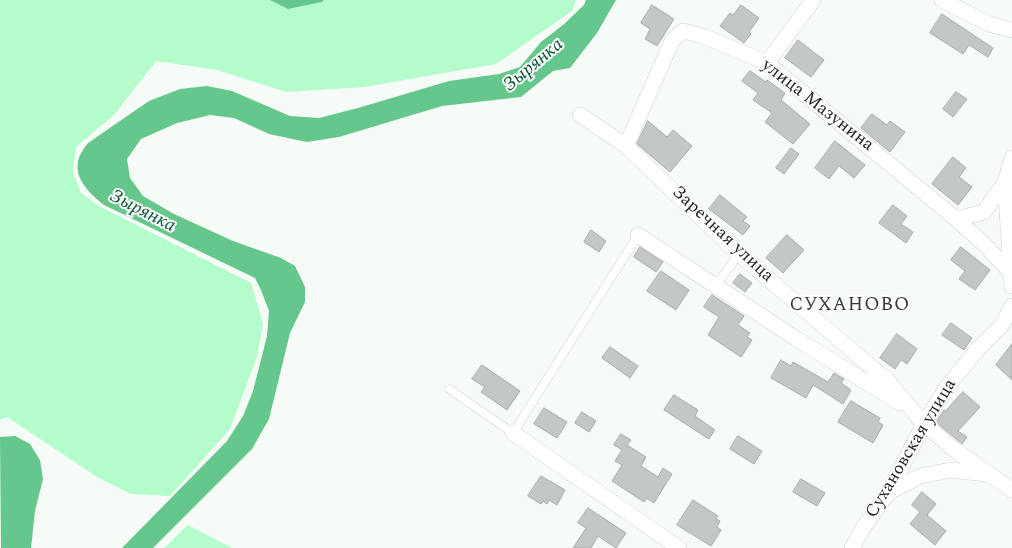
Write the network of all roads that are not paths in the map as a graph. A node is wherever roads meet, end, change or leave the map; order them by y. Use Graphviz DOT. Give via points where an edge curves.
graph roads {
  1 [pos="813,0"];
  2 [pos="942,0"];
  3 [pos="1012,30"];
  4 [pos="767,62"];
  5 [pos="580,115"];
  6 [pos="626,146"];
  7 [pos="1012,158"];
  8 [pos="1005,182"];
  9 [pos="956,219"];
  10 [pos="638,235"];
  11 [pos="740,254"];
  12 [pos="1011,279"];
  13 [pos="716,285"];
  14 [pos="1012,306"];
  15 [pos="449,390"];
  16 [pos="924,424"];
  17 [pos="513,433"];
  18 [pos="989,474"];
  19 [pos="1012,490"];
  20 [pos="888,493"];
  21 [pos="679,548"];
  22 [pos="852,548"];
  1 -- 4 [label="street"];
  2 -- 3 [label="street" via="989,24"];
  4 -- 6 [label="street, улица Мазунина" via="683,31 672,41"];
  4 -- 9 [label="street, улица Мазунина"];
  5 -- 6 [label="street, Заречная улица"];
  6 -- 11 [label="street, Заречная улица"];
  7 -- 8 [label="street"];
  8 -- 9 [label="street" via="984,212"];
  8 -- 12 [label="street"];
  9 -- 12 [label="street, улица Мазунина" via="984,244"];
  10 -- 13 [label="street, Заречная улица"];
  10 -- 17 [label="lane"];
  11 -- 13 [label="lane"];
  11 -- 16 [label="street, Заречная улица" via="889,382"];
  13 -- 16 [label="street, Заречная улица" via="795,338 896,399"];
  14 -- 16 [label="street, Сухановская улица" via="1002,325 947,388"];
  15 -- 17 [label="lane"];
  16 -- 18 [label="street, Заречная улица"];
  16 -- 20 [label="street, Сухановская улица"];
  17 -- 21 [label="street"];
  18 -- 19 [label="street, Заречная улица"];
  18 -- 20 [label="street" via="951,470 920,476"];
  20 -- 22 [label="street, Сухановская улица"];
}
